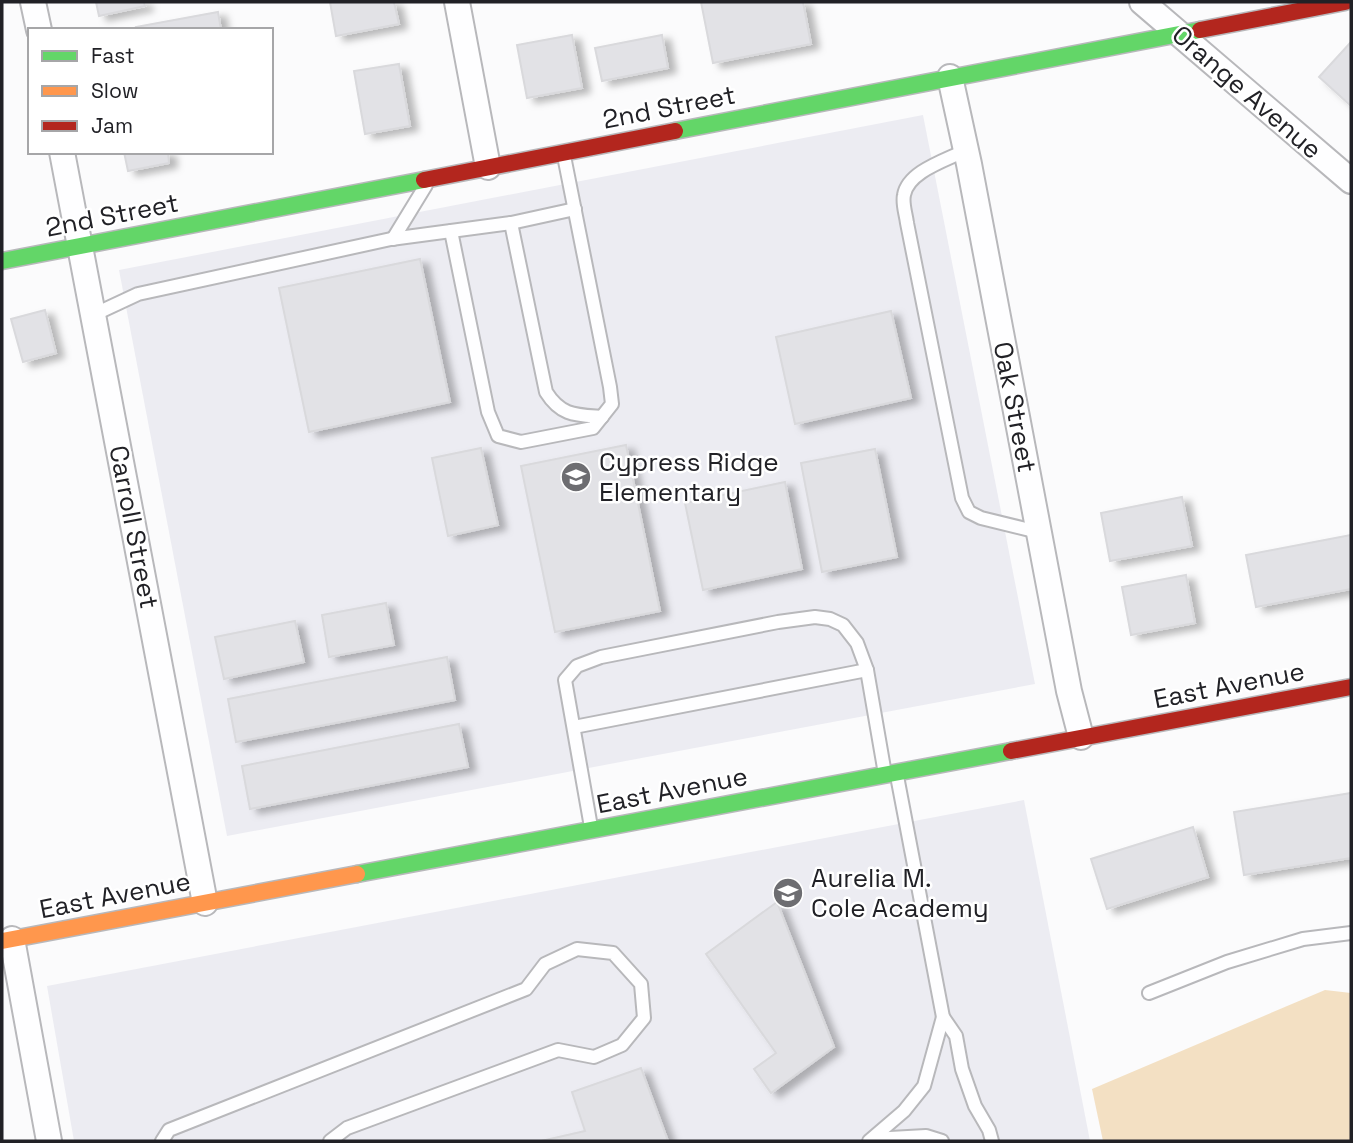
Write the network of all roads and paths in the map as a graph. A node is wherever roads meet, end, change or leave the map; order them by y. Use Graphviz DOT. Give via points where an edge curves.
graph roads {
  1 [pos="33,2"];
  2 [pos="457,2"];
  3 [pos="1142,2"];
  4 [pos="1345,2"];
  5 [pos="39,28"];
  6 [pos="1181,33"];
  7 [pos="950,77"];
  8 [pos="966,150"];
  9 [pos="564,152"];
  10 [pos="62,154"];
  11 [pos="488,167"];
  12 [pos="431,178"];
  13 [pos="1351,181"];
  14 [pos="575,209"];
  15 [pos="511,223"];
  16 [pos="451,231"];
  17 [pos="393,239"];
  18 [pos="80,247"];
  19 [pos="2,261"];
  20 [pos="93,315"];
  21 [pos="602,416"];
  22 [pos="1038,531"];
  23 [pos="867,670"];
  24 [pos="1351,687"];
  25 [pos="574,727"];
  26 [pos="1081,737"];
  27 [pos="891,773"];
  28 [pos="592,830"];
  29 [pos="205,903"];
  30 [pos="1351,933"];
  31 [pos="7,940"];
  32 [pos="1149,993"];
  33 [pos="943,1017"];
  34 [pos="871,1140"];
  35 [pos="49,1141"];
  36 [pos="162,1141"];
  37 [pos="330,1141"];
  38 [pos="942,1141"];
  39 [pos="992,1141"];
  1 -- 5 [label="street"];
  2 -- 11 [label="street"];
  3 -- 6 [label="street, Orange Avenue"];
  4 -- 6 [label="street, 2nd Street"];
  6 -- 7 [label="street, 2nd Street"];
  6 -- 13 [label="street, Orange Avenue"];
  7 -- 8 [label="street, Oak Street"];
  7 -- 9 [label="street, 2nd Street"];
  8 -- 22 [label="street, Oak Street"];
  8 -- 22 [label="lane" via="907,184 903,197 907,223 962,498 969,512 981,518"];
  9 -- 11 [label="street, 2nd Street"];
  9 -- 14 [label="lane"];
  10 -- 18 [label="street, Carroll Street"];
  11 -- 12 [label="street, 2nd Street"];
  12 -- 17 [label="lane"];
  12 -- 18 [label="street, 2nd Street"];
  14 -- 15 [label="lane"];
  14 -- 21 [label="lane" via="610,387 612,404"];
  15 -- 16 [label="lane"];
  15 -- 21 [label="lane" via="547,392 554,404 573,415"];
  16 -- 17 [label="lane"];
  16 -- 21 [label="lane" via="488,412 498,436 522,442 562,435 593,428"];
  17 -- 20 [label="lane" via="138,294"];
  18 -- 19 [label="street, 2nd Street"];
  18 -- 20 [label="street, Carroll Street"];
  20 -- 29 [label="street, Carroll Street"];
  22 -- 26 [label="street, Oak Street"];
  23 -- 25 [label="lane"];
  23 -- 25 [label="lane" via="857,643 843,625 815,617 778,621 576,666 565,680"];
  23 -- 27 [label="lane"];
  24 -- 26 [label="street, East Avenue"];
  25 -- 28 [label="lane"];
  26 -- 27 [label="street, East Avenue"];
  27 -- 28 [label="street, East Avenue"];
  27 -- 33 [label="lane"];
  28 -- 29 [label="street, East Avenue"];
  29 -- 31 [label="street, East Avenue"];
  30 -- 32 [label="lane" via="1303,939"];
  31 -- 35 [label="street"];
  33 -- 34 [label="lane" via="924,1086"];
  33 -- 39 [label="lane" via="956,1036 975,1106"];
  34 -- 38 [label="lane" via="926,1136"];
  36 -- 37 [label="lane" via="169,1130 526,989 545,964 577,949 612,953 641,984 644,1018 622,1045 594,1057 558,1051 347,1128"];
}
